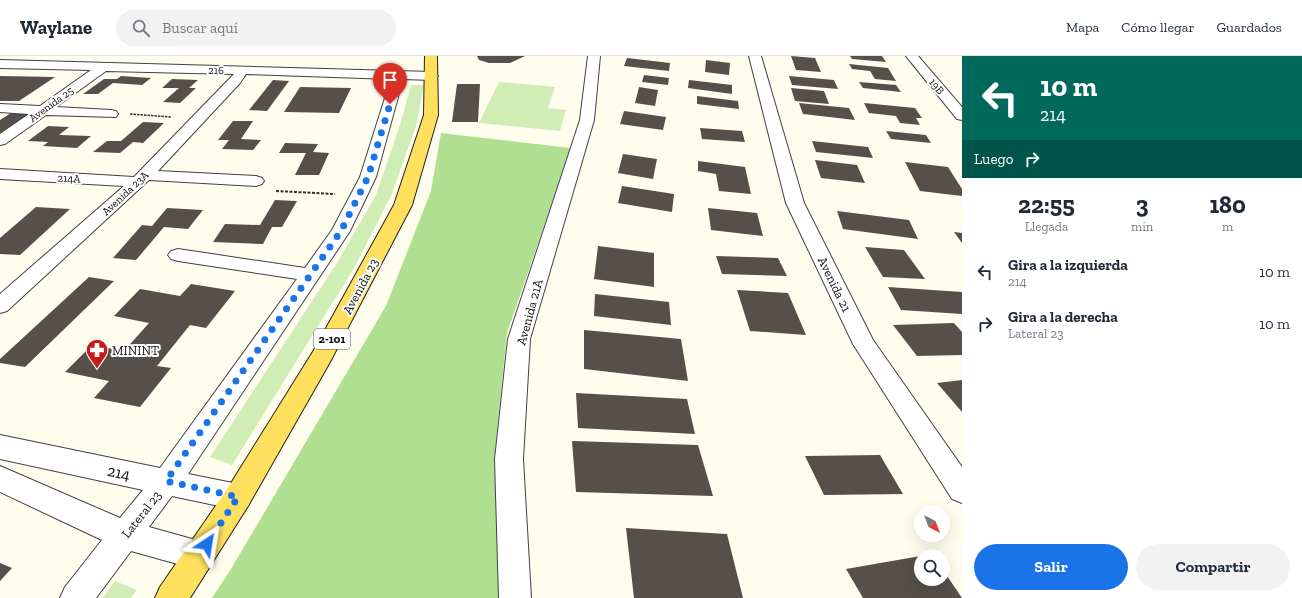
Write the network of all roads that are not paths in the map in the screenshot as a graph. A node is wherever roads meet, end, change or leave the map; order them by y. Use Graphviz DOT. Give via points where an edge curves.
graph roads {
  1 [pos="594,56"];
  2 [pos="755,56"];
  3 [pos="912,56"];
  4 [pos="0,64"];
  5 [pos="431,66"];
  6 [pos="102,67"];
  7 [pos="242,71"];
  8 [pos="398,75"];
  9 [pos="0,108"];
  10 [pos="43,110"];
  11 [pos="111,114"];
  12 [pos="962,116"];
  13 [pos="0,141"];
  14 [pos="0,174"];
  15 [pos="142,179"];
  16 [pos="256,181"];
  17 [pos="178,255"];
  18 [pos="310,275"];
  19 [pos="0,282"];
  20 [pos="24,285"];
  21 [pos="0,306"];
  22 [pos="0,447"];
  23 [pos="0,479"];
  24 [pos="166,481"];
  25 [pos="962,490"];
  26 [pos="238,497"];
  27 [pos="125,535"];
  28 [pos="199,555"];
  29 [pos="76,598"];
  30 [pos="171,598"];
  31 [pos="515,598"];
  1 -- 31 [label="street, Avenida 21A" via="587,120 519,339 509,459"];
  2 -- 25 [label="street, Avenida 21" via="795,203 864,344"];
  3 -- 12 [label="street, 19B"];
  4 -- 6 [label="street, 216"];
  5 -- 8 [label="street, 216"];
  5 -- 26 [label="main road, Avenida 23 / 2-101" via="431,115 403,205 322,356"];
  6 -- 7 [label="street, 216"];
  6 -- 10 [label="street, Avenida 25"];
  7 -- 8 [label="street, 216"];
  7 -- 15 [label="street, Avenida 23A"];
  8 -- 18 [label="street, Lateral 23" via="368,177 341,231"];
  9 -- 10 [label="street"];
  10 -- 11 [label="street"];
  10 -- 13 [label="street, Avenida 25"];
  14 -- 15 [label="street, 214A"];
  15 -- 16 [label="street, 214A"];
  15 -- 20 [label="street, Avenida 23A"];
  17 -- 18 [label="street"];
  18 -- 24 [label="street, Lateral 23"];
  19 -- 20 [label="street"];
  20 -- 21 [label="street, Avenida 23A"];
  22 -- 24 [label="street, 214"];
  23 -- 27 [label="street"];
  24 -- 26 [label="street, 214"];
  24 -- 27 [label="street, Lateral 23"];
  26 -- 28 [label="main road, Avenida 23 / 2-101"];
  27 -- 28 [label="street"];
  27 -- 29 [label="street, Lateral 23"];
  28 -- 30 [label="main road, Avenida 23 / 2-101"];
}
